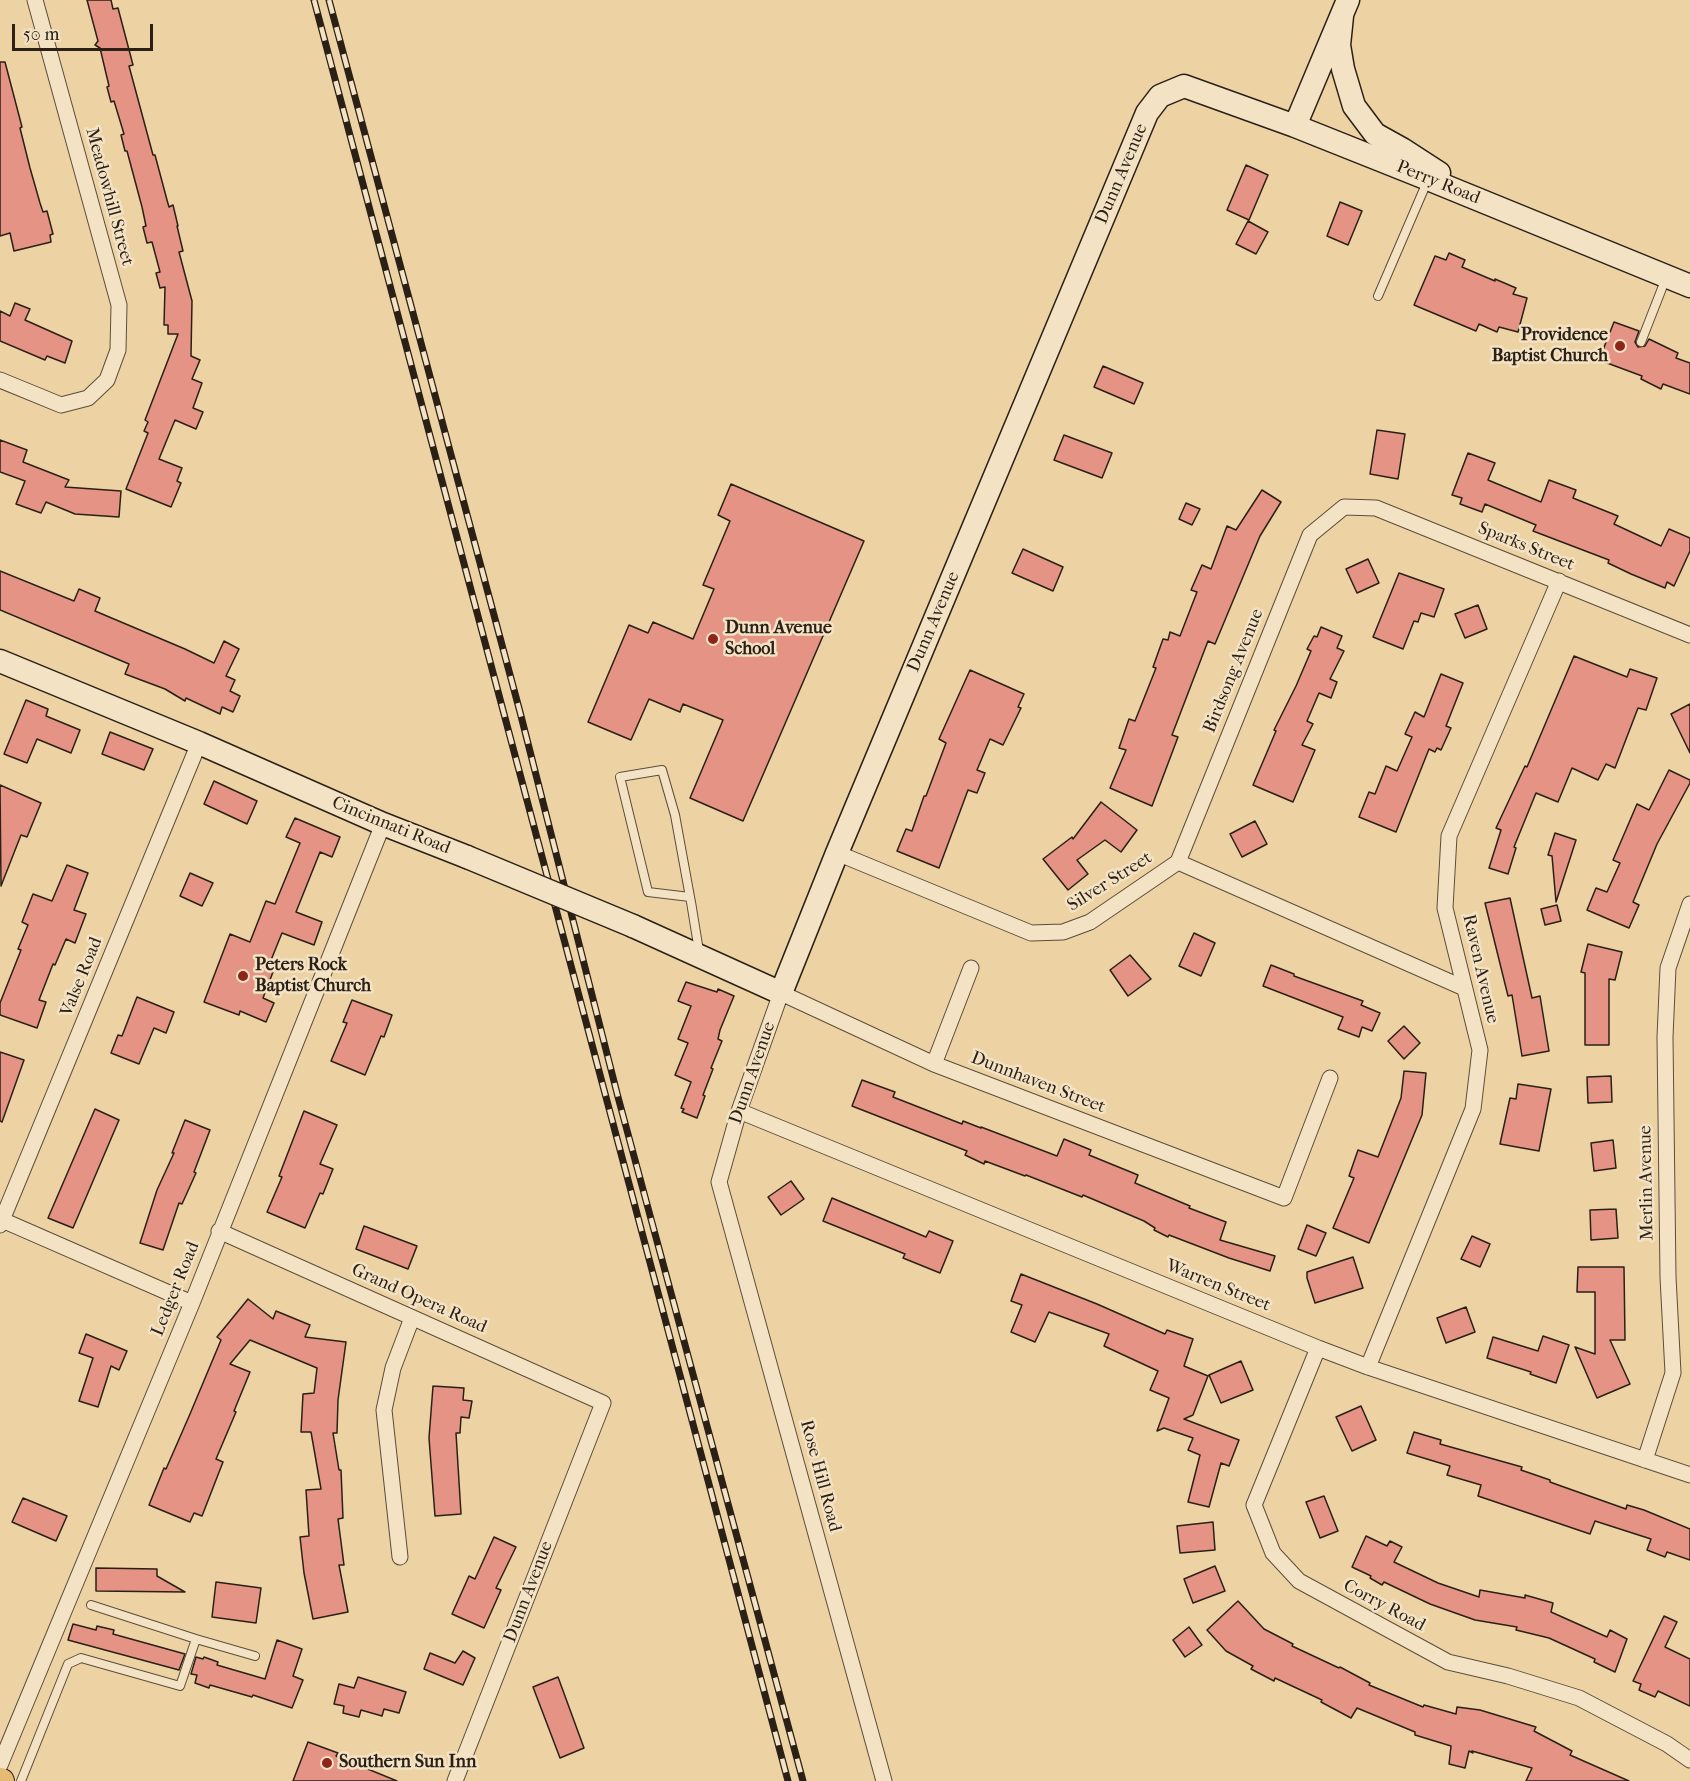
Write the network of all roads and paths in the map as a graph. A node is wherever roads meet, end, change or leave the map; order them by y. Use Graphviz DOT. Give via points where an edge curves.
graph roads {
  1 [pos="35,0"];
  2 [pos="1345,8"];
  3 [pos="1184,86"];
  4 [pos="1295,126"];
  5 [pos="1428,179"];
  6 [pos="1481,201"];
  7 [pos="1666,276"];
  8 [pos="1690,286"];
  9 [pos="1378,296"];
  10 [pos="1641,342"];
  11 [pos="0,380"];
  12 [pos="1344,507"];
  13 [pos="1559,581"];
  14 [pos="1690,635"];
  15 [pos="2,666"];
  16 [pos="200,744"];
  17 [pos="383,824"];
  18 [pos="837,853"];
  19 [pos="1178,861"];
  20 [pos="690,897"];
  21 [pos="1690,904"];
  22 [pos="700,956"];
  23 [pos="971,968"];
  24 [pos="1464,988"];
  25 [pos="781,993"];
  26 [pos="934,1064"];
  27 [pos="1330,1078"];
  28 [pos="739,1111"];
  29 [pos="719,1182"];
  30 [pos="1,1222"];
  31 [pos="219,1231"];
  32 [pos="192,1303"];
  33 [pos="412,1318"];
  34 [pos="1318,1348"];
  35 [pos="1368,1367"];
  36 [pos="603,1403"];
  37 [pos="1645,1460"];
  38 [pos="1690,1475"];
  39 [pos="400,1557"];
  40 [pos="91,1605"];
  41 [pos="196,1639"];
  42 [pos="255,1656"];
  43 [pos="1690,1760"];
  44 [pos="0,1765"];
  45 [pos="21,1781"];
  46 [pos="455,1781"];
  47 [pos="884,1781"];
  1 -- 11 [label="street, Meadowhill Street" via="119,305 118,350 107,380 88,399 61,405"];
  2 -- 4 [label="street"];
  2 -- 6 [label="street" via="1339,45 1354,106 1375,135 1402,148"];
  3 -- 4 [label="street, Perry Road"];
  3 -- 18 [label="street, Dunn Avenue" via="1160,96 1147,113"];
  4 -- 5 [label="street, Perry Road"];
  5 -- 6 [label="street, Perry Road"];
  5 -- 9 [label="lane"];
  6 -- 7 [label="street, Perry Road"];
  7 -- 8 [label="street, Perry Road"];
  7 -- 10 [label="lane"];
  12 -- 13 [label="street, Sparks Street" via="1376,508"];
  12 -- 19 [label="street, Birdsong Avenue" via="1310,535"];
  13 -- 14 [label="street, Sparks Street"];
  13 -- 24 [label="street, Raven Avenue" via="1449,836 1445,908"];
  15 -- 16 [label="street, Cincinnati Road"];
  16 -- 17 [label="street, Cincinnati Road"];
  16 -- 30 [label="street, Valse Road"];
  17 -- 22 [label="street, Cincinnati Road, bridge"];
  17 -- 31 [label="street, Ledger Road"];
  18 -- 19 [label="street, Silver Street" via="1031,933 1063,932 1090,922"];
  18 -- 25 [label="street, Dunn Avenue"];
  19 -- 24 [label="street, Silver Street"];
  20 -- 20 [label="lane" via="675,814 662,770 620,777 648,892"];
  20 -- 22 [label="lane"];
  21 -- 37 [label="street, Merlin Avenue" via="1668,968 1665,1037 1668,1277 1674,1373"];
  22 -- 25 [label="street, Cincinnati Road"];
  23 -- 26 [label="street"];
  24 -- 35 [label="street, Raven Avenue" via="1480,1050 1473,1108"];
  25 -- 26 [label="street, Dunnhaven Street"];
  25 -- 28 [label="street, Dunn Avenue"];
  26 -- 27 [label="street, Dunnhaven Street" via="1284,1198"];
  28 -- 29 [label="street, Dunn Avenue"];
  28 -- 34 [label="street, Warren Street"];
  29 -- 47 [label="street, Rose Hill Road"];
  30 -- 32 [label="street"];
  31 -- 32 [label="street, Ledger Road"];
  31 -- 33 [label="street, Grand Opera Road"];
  32 -- 44 [label="street, Ledger Road"];
  33 -- 36 [label="street, Grand Opera Road"];
  33 -- 39 [label="street" via="393,1368 384,1410"];
  34 -- 35 [label="street, Warren Street"];
  34 -- 43 [label="street, Corry Road" via="1254,1505 1273,1553 1299,1581 1448,1662 1579,1698"];
  35 -- 37 [label="street, Warren Street"];
  36 -- 46 [label="street, Dunn Avenue"];
  37 -- 38 [label="street, Warren Street"];
  40 -- 41 [label="lane"];
  41 -- 42 [label="lane"];
  41 -- 45 [label="lane" via="180,1686 81,1658 68,1664"];
}
